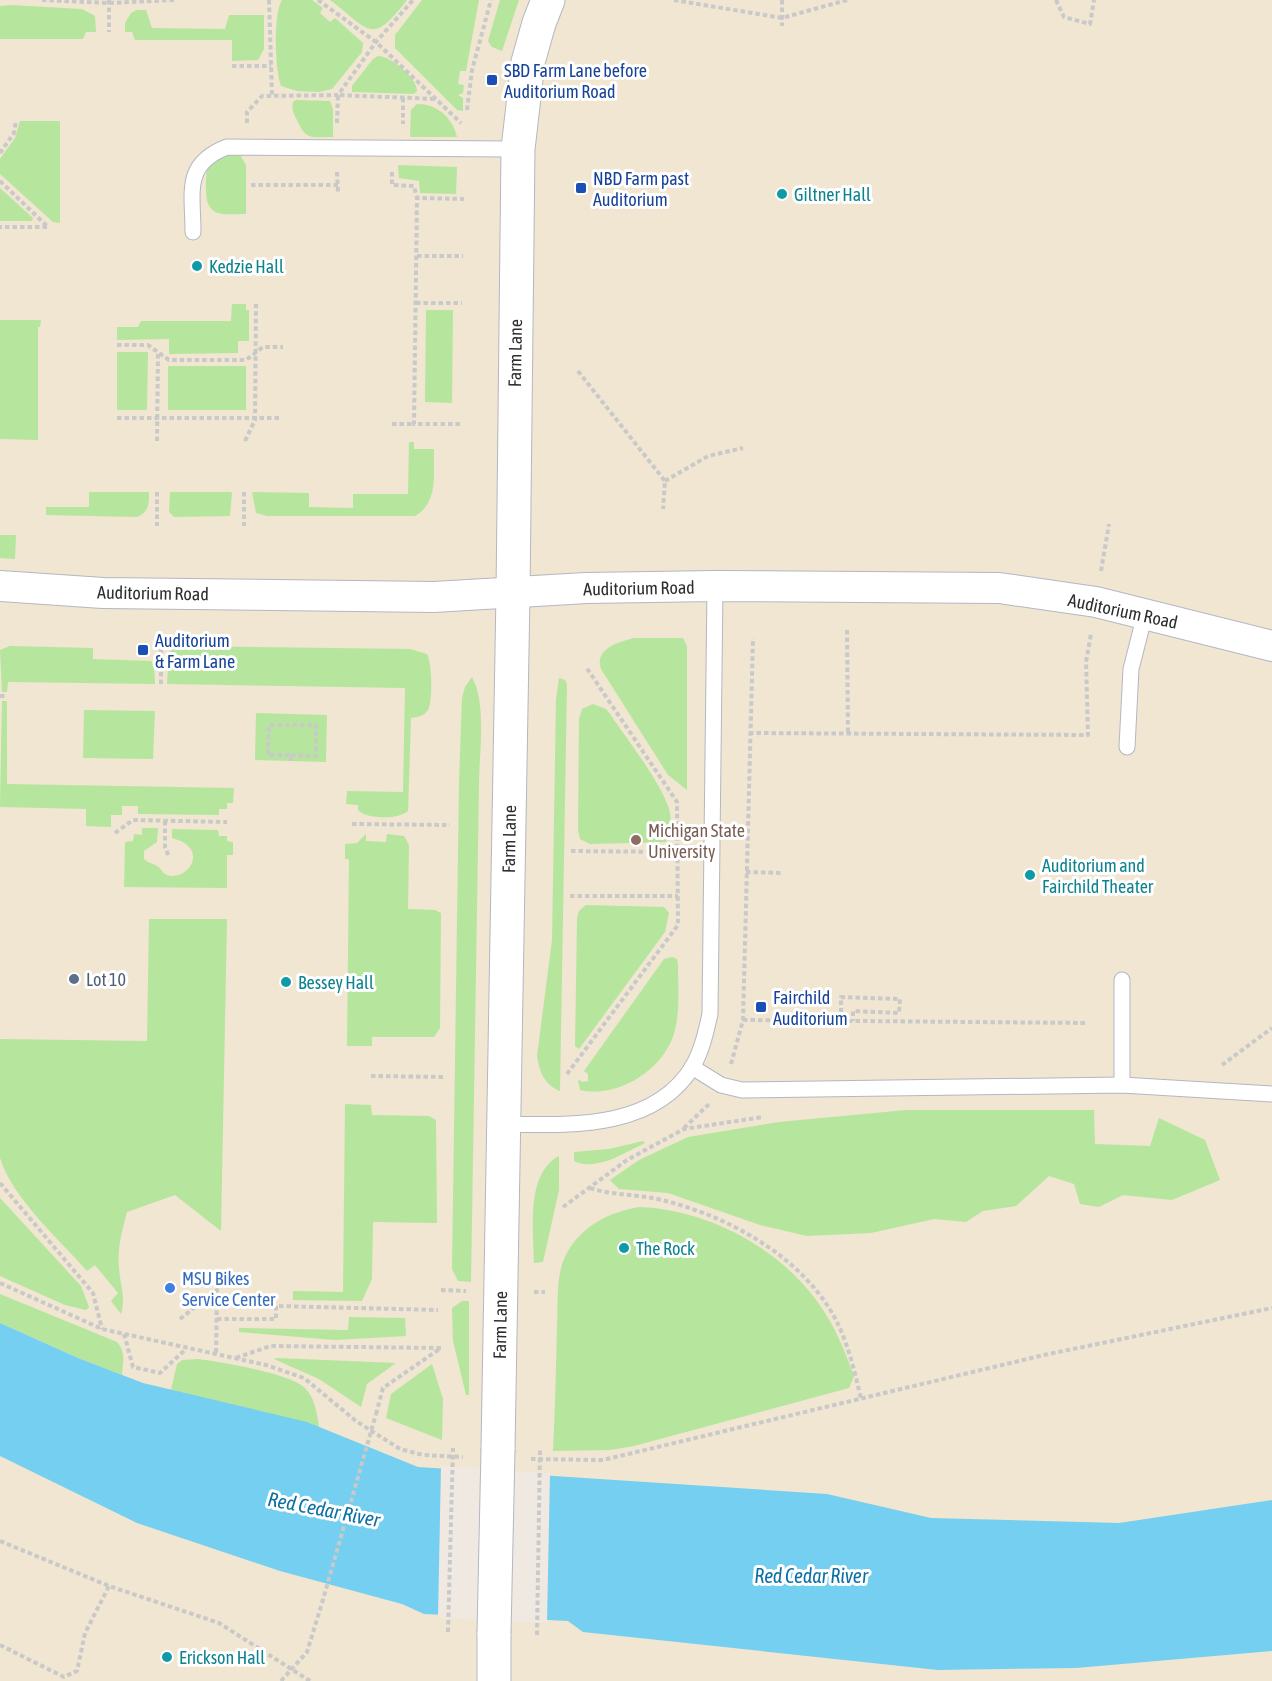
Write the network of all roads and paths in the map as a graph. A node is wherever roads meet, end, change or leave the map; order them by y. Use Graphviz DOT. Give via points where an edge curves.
graph roads {
  1 [pos="42,0"];
  2 [pos="174,0"];
  3 [pos="269,0"];
  4 [pos="318,0"];
  5 [pos="412,0"];
  6 [pos="491,0"];
  7 [pos="548,0"];
  8 [pos="674,0"];
  9 [pos="782,0"];
  10 [pos="847,0"];
  11 [pos="1056,0"];
  12 [pos="1094,0"];
  13 [pos="109,1"];
  14 [pos="782,18"];
  15 [pos="782,26"];
  16 [pos="109,32"];
  17 [pos="376,42"];
  18 [pos="232,66"];
  19 [pos="271,66"];
  20 [pos="272,95"];
  21 [pos="338,95"];
  22 [pos="436,99"];
  23 [pos="467,110"];
  24 [pos="16,121"];
  25 [pos="466,128"];
  26 [pos="247,147"];
  27 [pos="337,148"];
  28 [pos="518,149"];
  29 [pos="0,153"];
  30 [pos="0,182"];
  31 [pos="250,185"];
  32 [pos="338,185"];
  33 [pos="338,192"];
  34 [pos="464,199"];
  35 [pos="0,227"];
  36 [pos="193,232"];
  37 [pos="417,256"];
  38 [pos="463,256"];
  39 [pos="416,303"];
  40 [pos="462,303"];
  41 [pos="255,304"];
  42 [pos="117,345"];
  43 [pos="283,347"];
  44 [pos="158,352"];
  45 [pos="255,353"];
  46 [pos="578,371"];
  47 [pos="117,418"];
  48 [pos="158,418"];
  49 [pos="255,418"];
  50 [pos="282,418"];
  51 [pos="392,424"];
  52 [pos="414,424"];
  53 [pos="460,424"];
  54 [pos="158,441"];
  55 [pos="245,441"];
  56 [pos="743,448"];
  57 [pos="666,481"];
  58 [pos="158,492"];
  59 [pos="244,492"];
  60 [pos="663,509"];
  61 [pos="158,526"];
  62 [pos="244,526"];
  63 [pos="0,586"];
  64 [pos="715,586"];
  65 [pos="513,594"];
  66 [pos="1145,614"];
  67 [pos="847,630"];
  68 [pos="753,638"];
  69 [pos="161,640"];
  70 [pos="1272,646"];
  71 [pos="1086,662"];
  72 [pos="586,667"];
  73 [pos="161,684"];
  74 [pos="0,696"];
  75 [pos="8,696"];
  76 [pos="749,733"];
  77 [pos="848,733"];
  78 [pos="1127,747"];
  79 [pos="291,755"];
  80 [pos="291,762"];
  81 [pos="165,821"];
  82 [pos="227,822"];
  83 [pos="352,824"];
  84 [pos="450,825"];
  85 [pos="115,833"];
  86 [pos="571,851"];
  87 [pos="678,852"];
  88 [pos="169,857"];
  89 [pos="746,872"];
  90 [pos="783,873"];
  91 [pos="570,896"];
  92 [pos="678,896"];
  93 [pos="1122,980"];
  94 [pos="742,1020"];
  95 [pos="841,1020"];
  96 [pos="853,1021"];
  97 [pos="1088,1023"];
  98 [pos="692,1067"];
  99 [pos="567,1074"];
  100 [pos="371,1076"];
  101 [pos="445,1077"];
  102 [pos="721,1085"];
  103 [pos="1122,1085"];
  104 [pos="1272,1094"];
  105 [pos="766,1116"];
  106 [pos="503,1124"];
  107 [pos="684,1129"];
  108 [pos="0,1183"];
  109 [pos="589,1188"];
  110 [pos="563,1207"];
  111 [pos="0,1283"];
  112 [pos="283,1300"];
  113 [pos="283,1306"];
  114 [pos="1272,1308"];
  115 [pos="438,1310"];
  116 [pos="180,1319"];
  117 [pos="217,1319"];
  118 [pos="102,1329"];
  119 [pos="124,1334"];
  120 [pos="186,1349"];
  121 [pos="216,1355"];
  122 [pos="234,1359"];
  123 [pos="861,1399"];
  124 [pos="453,1449"];
  125 [pos="540,1450"];
  126 [pos="498,1455"];
  127 [pos="0,1541"];
  128 [pos="109,1586"];
  129 [pos="448,1632"];
  130 [pos="537,1635"];
  131 [pos="0,1645"];
  132 [pos="292,1669"];
  133 [pos="281,1681"];
  134 [pos="310,1681"];
  135 [pos="494,1681"];
  1 -- 13 [label="path"];
  2 -- 13 [label="path"];
  3 -- 19 [label="path"];
  4 -- 17 [label="path"];
  5 -- 17 [label="path"];
  6 -- 23 [label="path" via="472,70"];
  7 -- 28 [label="street, Farm Lane" via="528,62"];
  8 -- 14 [label="path"];
  9 -- 14 [label="path"];
  10 -- 14 [label="path"];
  11 -- 12 [label="path" via="1064,17 1090,24"];
  13 -- 16 [label="path"];
  14 -- 15 [label="path"];
  17 -- 21 [label="path"];
  17 -- 22 [label="path"];
  18 -- 19 [label="path"];
  19 -- 20 [label="path"];
  20 -- 21 [label="path"];
  20 -- 26 [label="path" via="262,96 247,112"];
  21 -- 22 [label="path"];
  21 -- 27 [label="path"];
  22 -- 25 [label="path"];
  24 -- 29 [label="path" via="14,133"];
  26 -- 27 [label="lane"];
  26 -- 36 [label="lane" via="227,147 199,164 192,185"];
  27 -- 28 [label="lane"];
  27 -- 32 [label="path"];
  28 -- 65 [label="street, Farm Lane"];
  30 -- 35 [label="path" via="48,227"];
  31 -- 32 [label="path"];
  32 -- 33 [label="path"];
  34 -- 37 [label="path" via="417,198"];
  37 -- 38 [label="path"];
  37 -- 39 [label="path"];
  39 -- 40 [label="path"];
  39 -- 52 [label="path"];
  41 -- 45 [label="path"];
  42 -- 44 [label="path" via="148,345"];
  43 -- 45 [label="path" via="263,347"];
  44 -- 45 [label="path" via="169,360 246,360"];
  44 -- 48 [label="path"];
  45 -- 49 [label="path"];
  46 -- 57 [label="path"];
  47 -- 48 [label="path"];
  48 -- 49 [label="path"];
  48 -- 54 [label="path"];
  49 -- 50 [label="path"];
  49 -- 55 [label="path"];
  51 -- 52 [label="path"];
  52 -- 53 [label="path"];
  56 -- 57 [label="path" via="708,456"];
  57 -- 60 [label="path"];
  58 -- 61 [label="path"];
  59 -- 62 [label="path"];
  63 -- 65 [label="street, Auditorium Road" via="103,593 434,597"];
  64 -- 65 [label="street, Auditorium Road" via="586,588"];
  64 -- 66 [label="street, Auditorium Road" via="999,588 1096,602"];
  64 -- 98 [label="lane" via="710,1014 704,1041"];
  65 -- 106 [label="street, Farm Lane"];
  66 -- 70 [label="street, Auditorium Road"];
  66 -- 78 [label="lane" via="1131,669"];
  67 -- 77 [label="path"];
  68 -- 76 [label="path"];
  69 -- 73 [label="path"];
  71 -- 77 [label="path" via="1088,735"];
  72 -- 87 [label="path" via="677,802"];
  74 -- 75 [label="path"];
  76 -- 77 [label="path"];
  76 -- 89 [label="path"];
  79 -- 79 [label="path" via="268,755 269,725 316,725 316,756"];
  79 -- 80 [label="path"];
  81 -- 82 [label="path"];
  81 -- 85 [label="path" via="133,820"];
  81 -- 88 [label="path"];
  83 -- 84 [label="path"];
  86 -- 87 [label="path"];
  87 -- 92 [label="path"];
  89 -- 90 [label="path"];
  89 -- 94 [label="path"];
  91 -- 92 [label="path"];
  92 -- 99 [label="path" via="678,925"];
  93 -- 103 [label="lane"];
  94 -- 95 [label="path"];
  94 -- 102 [label="path" via="729,1070"];
  95 -- 96 [label="path"];
  95 -- 96 [label="path" via="842,998 900,999 899,1012 853,1011"];
  96 -- 97 [label="path"];
  98 -- 102 [label="lane"];
  98 -- 106 [label="lane" via="673,1089 626,1118 567,1125"];
  100 -- 101 [label="path"];
  102 -- 103 [label="lane" via="742,1090"];
  102 -- 107 [label="path"];
  103 -- 104 [label="lane"];
  105 -- 107 [label="path"];
  106 -- 126 [label="street, Farm Lane"];
  107 -- 109 [label="path" via="627,1160"];
  108 -- 118 [label="path" via="93,1293"];
  109 -- 110 [label="path"];
  109 -- 123 [label="path" via="612,1195 661,1199 717,1219 767,1246 806,1279 835,1319"];
  111 -- 118 [label="path"];
  112 -- 113 [label="path"];
  113 -- 115 [label="path"];
  113 -- 117 [label="path" via="276,1306 276,1319"];
  114 -- 123 [label="path" via="1044,1355"];
  116 -- 117 [label="path" via="217,1290"];
  117 -- 121 [label="path"];
  118 -- 119 [label="path"];
  119 -- 120 [label="path"];
  119 -- 120 [label="path" via="133,1367 160,1373"];
  120 -- 121 [label="path"];
  121 -- 122 [label="path"];
  122 -- 126 [label="path" via="304,1377 356,1421 400,1449 423,1455"];
  122 -- 132 [label="path, bridge" via="270,1346 441,1348 383,1388 307,1653"];
  123 -- 126 [label="path" via="603,1460"];
  124 -- 129 [label="path, bridge"];
  125 -- 130 [label="path, bridge"];
  126 -- 135 [label="street, Farm Lane, bridge"];
  127 -- 128 [label="path"];
  128 -- 131 [label="path" via="85,1633 77,1671 64,1677"];
  128 -- 132 [label="path" via="219,1623"];
  132 -- 133 [label="path"];
  132 -- 134 [label="path"];
}
